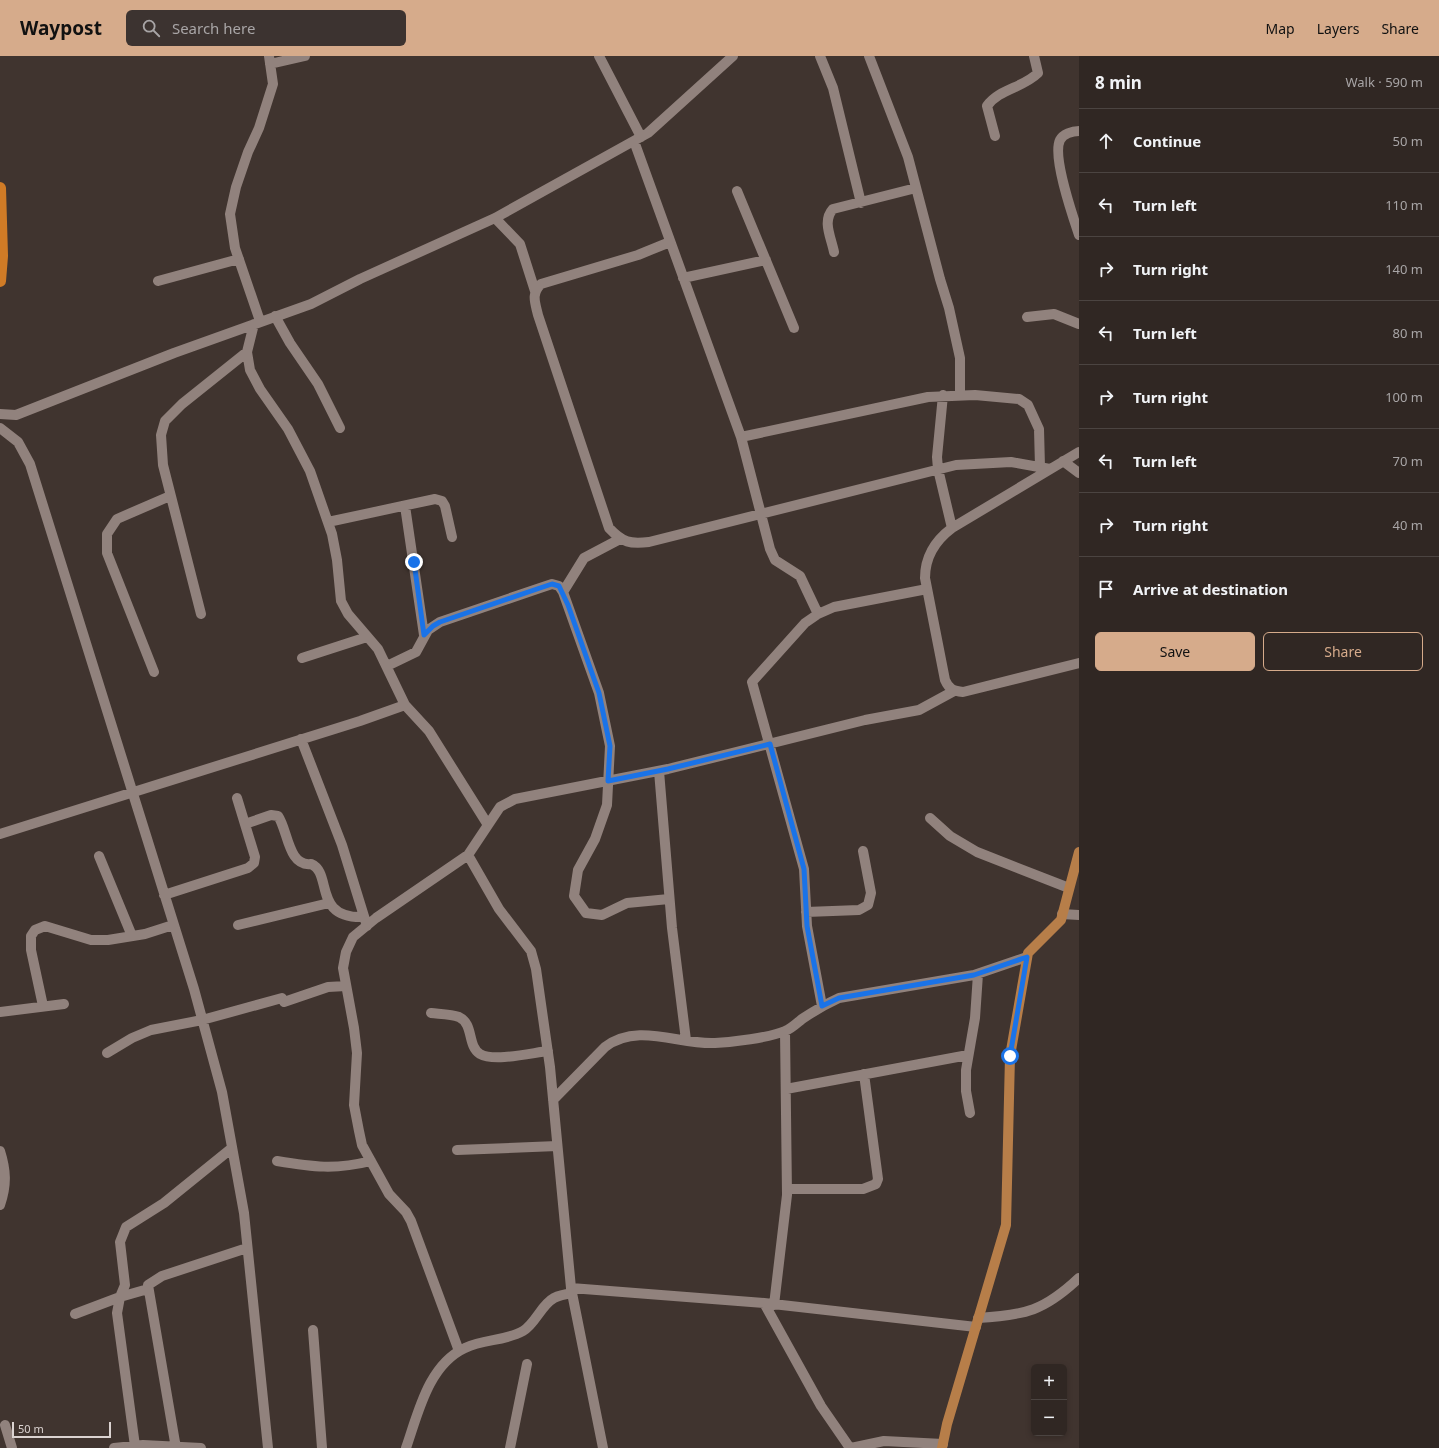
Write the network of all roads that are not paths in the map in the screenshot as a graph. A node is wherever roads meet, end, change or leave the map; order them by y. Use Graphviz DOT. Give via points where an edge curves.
graph roads {
  1 [pos="305,56"];
  2 [pos="599,56"];
  3 [pos="733,56"];
  4 [pos="820,56"];
  5 [pos="869,56"];
  6 [pos="1034,56"];
  7 [pos="270,60"];
  8 [pos="1079,131"];
  9 [pos="995,136"];
  10 [pos="637,139"];
  11 [pos="0,188"];
  12 [pos="916,188"];
  13 [pos="737,191"];
  14 [pos="861,203"];
  15 [pos="495,218"];
  16 [pos="1079,235"];
  17 [pos="670,242"];
  18 [pos="834,252"];
  19 [pos="239,259"];
  20 [pos="766,260"];
  21 [pos="0,268"];
  22 [pos="683,278"];
  23 [pos="0,281"];
  24 [pos="158,281"];
  25 [pos="534,291"];
  26 [pos="275,316"];
  27 [pos="1028,316"];
  28 [pos="257,322"];
  29 [pos="1079,324"];
  30 [pos="794,328"];
  31 [pos="247,352"];
  32 [pos="943,395"];
  33 [pos="960,395"];
  34 [pos="0,414"];
  35 [pos="0,428"];
  36 [pos="340,428"];
  37 [pos="741,437"];
  38 [pos="1079,452"];
  39 [pos="1063,461"];
  40 [pos="1045,468"];
  41 [pos="938,469"];
  42 [pos="1079,473"];
  43 [pos="170,496"];
  44 [pos="405,506"];
  45 [pos="759,514"];
  46 [pos="328,522"];
  47 [pos="952,528"];
  48 [pos="452,538"];
  49 [pos="620,539"];
  50 [pos="927,589"];
  51 [pos="563,592"];
  52 [pos="201,614"];
  53 [pos="818,614"];
  54 [pos="424,635"];
  55 [pos="367,637"];
  56 [pos="302,658"];
  57 [pos="1079,663"];
  58 [pos="387,666"];
  59 [pos="154,672"];
  60 [pos="954,691"];
  61 [pos="404,705"];
  62 [pos="301,739"];
  63 [pos="770,744"];
  64 [pos="659,771"];
  65 [pos="608,781"];
  66 [pos="132,792"];
  67 [pos="237,798"];
  68 [pos="930,818"];
  69 [pos="245,824"];
  70 [pos="488,825"];
  71 [pos="0,834"];
  72 [pos="863,851"];
  73 [pos="1079,852"];
  74 [pos="99,856"];
  75 [pos="468,856"];
  76 [pos="1069,888"];
  77 [pos="164,895"];
  78 [pos="669,899"];
  79 [pos="329,903"];
  80 [pos="806,912"];
  81 [pos="1062,914"];
  82 [pos="1079,915"];
  83 [pos="366,921"];
  84 [pos="174,925"];
  85 [pos="238,925"];
  86 [pos="132,936"];
  87 [pos="1027,957"];
  88 [pos="978,974"];
  89 [pos="346,986"];
  90 [pos="64,1004"];
  91 [pos="43,1006"];
  92 [pos="822,1006"];
  93 [pos="0,1012"];
  94 [pos="431,1013"];
  95 [pos="202,1020"];
  96 [pos="786,1031"];
  97 [pos="686,1040"];
  98 [pos="548,1051"];
  99 [pos="107,1054"];
  100 [pos="968,1055"];
  101 [pos="864,1074"];
  102 [pos="786,1089"];
  103 [pos="553,1100"];
  104 [pos="970,1113"];
  105 [pos="557,1146"];
  106 [pos="232,1148"];
  107 [pos="458,1150"];
  108 [pos="0,1151"];
  109 [pos="276,1161"];
  110 [pos="371,1161"];
  111 [pos="787,1189"];
  112 [pos="0,1205"];
  113 [pos="247,1248"];
  114 [pos="1079,1278"];
  115 [pos="148,1289"];
  116 [pos="572,1290"];
  117 [pos="120,1297"];
  118 [pos="769,1304"];
  119 [pos="75,1314"];
  120 [pos="977,1323"];
  121 [pos="313,1330"];
  122 [pos="459,1351"];
  123 [pos="527,1364"];
  124 [pos="4,1425"];
  125 [pos="135,1446"];
  126 [pos="942,1446"];
  127 [pos="176,1447"];
  128 [pos="12,1448"];
  129 [pos="114,1448"];
  130 [pos="201,1448"];
  131 [pos="268,1448"];
  132 [pos="322,1448"];
  133 [pos="406,1448"];
  134 [pos="510,1448"];
  135 [pos="603,1448"];
  136 [pos="851,1448"];
  1 -- 7 [label="street"];
  2 -- 10 [label="street"];
  3 -- 10 [label="street" via="654,129"];
  4 -- 14 [label="street" via="832,88"];
  5 -- 12 [label="street" via="908,157"];
  6 -- 9 [label="street" via="1038,73 1031,80 992,98 986,106"];
  7 -- 19 [label="street" via="273,84 236,187 230,214"];
  8 -- 16 [label="street" via="1068,133 1058,145 1062,176"];
  10 -- 15 [label="street"];
  10 -- 17 [label="street"];
  11 -- 21 [label="highway"];
  12 -- 14 [label="street"];
  12 -- 33 [label="street" via="958,340"];
  13 -- 20 [label="street"];
  14 -- 18 [label="street" via="833,209 828,215 827,222"];
  15 -- 25 [label="street" via="520,244"];
  15 -- 26 [label="street" via="310,304"];
  17 -- 22 [label="street"];
  17 -- 25 [label="street" via="638,255 541,284"];
  19 -- 24 [label="street"];
  19 -- 28 [label="street"];
  20 -- 22 [label="street"];
  20 -- 30 [label="street"];
  21 -- 23 [label="highway"];
  22 -- 37 [label="street"];
  25 -- 49 [label="street" via="538,315 609,528"];
  26 -- 28 [label="street"];
  26 -- 36 [label="street" via="318,384"];
  27 -- 29 [label="street" via="1054,314"];
  28 -- 31 [label="street"];
  28 -- 34 [label="street" via="16,415"];
  31 -- 43 [label="street" via="182,404 165,421 161,435 163,465"];
  31 -- 46 [label="street" via="250,370 260,389 288,429 310,471"];
  32 -- 33 [label="street"];
  32 -- 37 [label="street"];
  32 -- 41 [label="street" via="937,446"];
  33 -- 40 [label="street" via="1019,399 1028,405 1039,429"];
  35 -- 66 [label="street" via="18,442 30,464"];
  37 -- 45 [label="street"];
  38 -- 39 [label="street"];
  39 -- 40 [label="street"];
  39 -- 42 [label="street"];
  40 -- 41 [label="street" via="1011,462 988,462"];
  40 -- 47 [label="street"];
  41 -- 45 [label="street"];
  41 -- 47 [label="street"];
  43 -- 52 [label="street"];
  43 -- 59 [label="street" via="117,519 107,534 107,553"];
  44 -- 46 [label="street"];
  44 -- 48 [label="street" via="435,499 442,501"];
  44 -- 54 [label="street"];
  45 -- 49 [label="street" via="649,542 633,544"];
  45 -- 53 [label="street" via="775,560 800,576"];
  46 -- 55 [label="street" via="337,560 341,600 348,614"];
  47 -- 50 [label="street" via="934,547 927,563"];
  49 -- 51 [label="street" via="584,558"];
  50 -- 53 [label="street" via="834,607"];
  50 -- 60 [label="street" via="944,680"];
  51 -- 54 [label="street" via="559,586 552,584 440,622"];
  51 -- 65 [label="street" via="599,693 610,746"];
  53 -- 63 [label="street" via="804,623 752,682"];
  54 -- 58 [label="street" via="416,652"];
  55 -- 56 [label="street"];
  55 -- 58 [label="street" via="378,649"];
  57 -- 60 [label="street" via="962,692"];
  58 -- 61 [label="street"];
  60 -- 63 [label="street" via="920,710 865,720"];
  61 -- 62 [label="street"];
  61 -- 70 [label="street" via="428,731"];
  62 -- 66 [label="street"];
  62 -- 83 [label="street" via="342,845"];
  63 -- 64 [label="street"];
  63 -- 80 [label="street" via="804,869"];
  64 -- 65 [label="street"];
  64 -- 78 [label="street"];
  65 -- 70 [label="street" via="515,799 500,807"];
  65 -- 78 [label="street" via="607,805 595,840 578,870 574,896 586,913 602,915 627,903"];
  66 -- 71 [label="street"];
  66 -- 77 [label="street"];
  67 -- 69 [label="street"];
  68 -- 76 [label="street" via="950,836 977,852"];
  69 -- 77 [label="street" via="255,857 254,863 248,868"];
  69 -- 79 [label="street" via="271,815 278,816 298,862 311,864 318,870"];
  70 -- 75 [label="street"];
  72 -- 80 [label="street" via="871,893 868,905 859,910"];
  73 -- 76 [label="main road"];
  74 -- 86 [label="street"];
  75 -- 83 [label="street"];
  75 -- 98 [label="street" via="499,909 531,951"];
  76 -- 81 [label="main road"];
  77 -- 84 [label="street"];
  78 -- 97 [label="street"];
  79 -- 83 [label="street" via="344,915"];
  79 -- 85 [label="street"];
  80 -- 92 [label="street"];
  81 -- 82 [label="street"];
  81 -- 87 [label="main road" via="1060,920"];
  83 -- 89 [label="street" via="353,937 346,952 343,968"];
  84 -- 86 [label="street"];
  84 -- 95 [label="street"];
  86 -- 91 [label="street" via="98,941 45,926 36,930 31,936 31,950"];
  87 -- 88 [label="street"];
  87 -- 120 [label="main road" via="1010,1056 1006,1225"];
  88 -- 92 [label="street" via="839,998"];
  88 -- 100 [label="street" via="975,1018"];
  89 -- 95 [label="street" via="328,987"];
  89 -- 110 [label="street" via="357,1053 354,1105 362,1145"];
  90 -- 91 [label="street"];
  91 -- 93 [label="street"];
  92 -- 96 [label="street"];
  94 -- 98 [label="street" via="458,1017 464,1021 480,1054 490,1057"];
  95 -- 99 [label="street" via="151,1030 132,1038"];
  95 -- 106 [label="street" via="222,1092"];
  96 -- 97 [label="street" via="715,1043"];
  96 -- 102 [label="street"];
  97 -- 103 [label="street" via="652,1036 615,1040"];
  98 -- 103 [label="street"];
  100 -- 101 [label="street"];
  100 -- 104 [label="street" via="966,1090"];
  101 -- 102 [label="street"];
  101 -- 111 [label="street" via="878,1179 876,1184 863,1189"];
  102 -- 111 [label="street"];
  103 -- 105 [label="street"];
  105 -- 107 [label="street"];
  105 -- 116 [label="street"];
  106 -- 113 [label="street" via="244,1213"];
  106 -- 117 [label="street" via="164,1203 126,1226 120,1242 125,1281"];
  108 -- 112 [label="street" via="6,1169 6,1179"];
  109 -- 110 [label="street" via="319,1168 339,1168"];
  110 -- 122 [label="street" via="389,1194 411,1221"];
  111 -- 118 [label="street"];
  113 -- 115 [label="street" via="162,1276 151,1282"];
  113 -- 131 [label="street"];
  114 -- 120 [label="street" via="1059,1297 1044,1305 1023,1313"];
  115 -- 117 [label="street"];
  115 -- 127 [label="street"];
  116 -- 118 [label="street"];
  116 -- 122 [label="street" via="550,1300 523,1331"];
  116 -- 135 [label="street"];
  117 -- 119 [label="street"];
  117 -- 125 [label="street" via="117,1313"];
  118 -- 120 [label="street"];
  118 -- 136 [label="street" via="821,1406"];
  120 -- 126 [label="main road"];
  121 -- 132 [label="street"];
  122 -- 133 [label="street" via="437,1372 427,1388"];
  123 -- 134 [label="street"];
  124 -- 128 [label="street"];
  125 -- 127 [label="street"];
  125 -- 129 [label="street"];
  126 -- 136 [label="street" via="884,1441"];
  127 -- 130 [label="street"];
}
